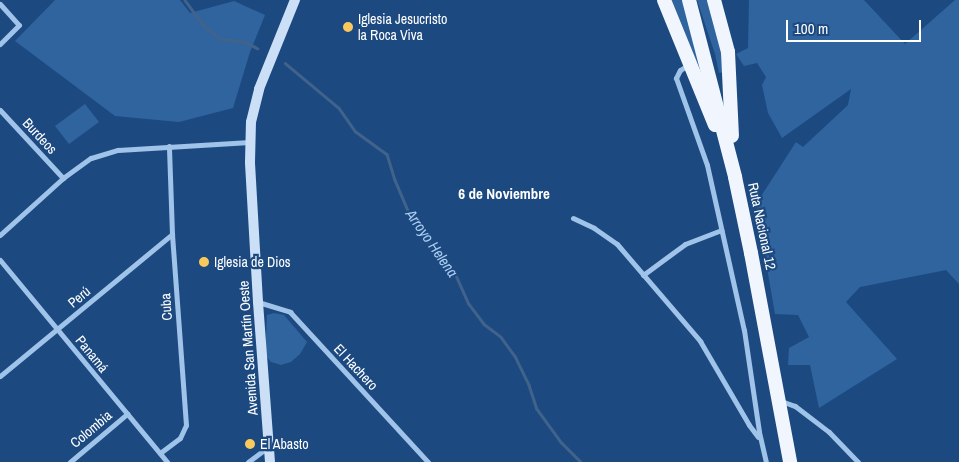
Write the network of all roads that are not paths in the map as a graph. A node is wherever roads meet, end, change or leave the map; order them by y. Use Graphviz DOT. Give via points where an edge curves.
graph roads {
  1 [pos="295,0"];
  2 [pos="664,0"];
  3 [pos="689,0"];
  4 [pos="714,0"];
  5 [pos="0,4"];
  6 [pos="0,44"];
  7 [pos="690,63"];
  8 [pos="0,110"];
  9 [pos="250,142"];
  10 [pos="169,146"];
  11 [pos="735,177"];
  12 [pos="63,178"];
  13 [pos="573,218"];
  14 [pos="721,230"];
  15 [pos="172,234"];
  16 [pos="0,235"];
  17 [pos="0,260"];
  18 [pos="643,275"];
  19 [pos="258,302"];
  20 [pos="58,330"];
  21 [pos="0,376"];
  22 [pos="778,400"];
  23 [pos="127,414"];
  24 [pos="760,439"];
  25 [pos="268,447"];
  26 [pos="160,454"];
  27 [pos="70,462"];
  28 [pos="167,462"];
  29 [pos="248,462"];
  30 [pos="270,462"];
  31 [pos="428,462"];
  32 [pos="766,462"];
  33 [pos="790,462"];
  34 [pos="858,462"];
  1 -- 9 [label="main road, Avenida San Martín Oeste" via="260,89 251,122"];
  2 -- 7 [label="highway"];
  3 -- 11 [label="highway, Ruta Nacional 12"];
  4 -- 11 [label="highway" via="728,52"];
  5 -- 6 [label="street" via="19,25"];
  7 -- 11 [label="highway"];
  7 -- 14 [label="street" via="680,70 676,78 707,165"];
  8 -- 12 [label="street, Burdeos"];
  9 -- 10 [label="street"];
  9 -- 19 [label="main road, Avenida San Martín Oeste"];
  10 -- 12 [label="street" via="118,150 91,158"];
  10 -- 15 [label="street, Cuba"];
  11 -- 22 [label="highway, Ruta Nacional 12"];
  12 -- 16 [label="street"];
  13 -- 18 [label="street" via="617,244"];
  14 -- 18 [label="street" via="685,244"];
  14 -- 24 [label="street" via="744,330"];
  15 -- 20 [label="street, Perú"];
  15 -- 26 [label="street, Cuba" via="186,425 180,438"];
  17 -- 20 [label="street, Panamá"];
  18 -- 24 [label="street" via="700,341"];
  19 -- 25 [label="main road, Avenida San Martín Oeste"];
  19 -- 31 [label="street, El Hachero" via="290,312"];
  20 -- 21 [label="street, Perú"];
  20 -- 23 [label="street, Panamá"];
  22 -- 33 [label="highway, Ruta Nacional 12"];
  22 -- 34 [label="street" via="795,406 829,432"];
  23 -- 26 [label="street, Panamá"];
  23 -- 27 [label="street, Colombia"];
  24 -- 32 [label="street"];
  25 -- 29 [label="street"];
  25 -- 30 [label="main road, Avenida San Martín Oeste"];
  26 -- 28 [label="street, Panamá"];
}
